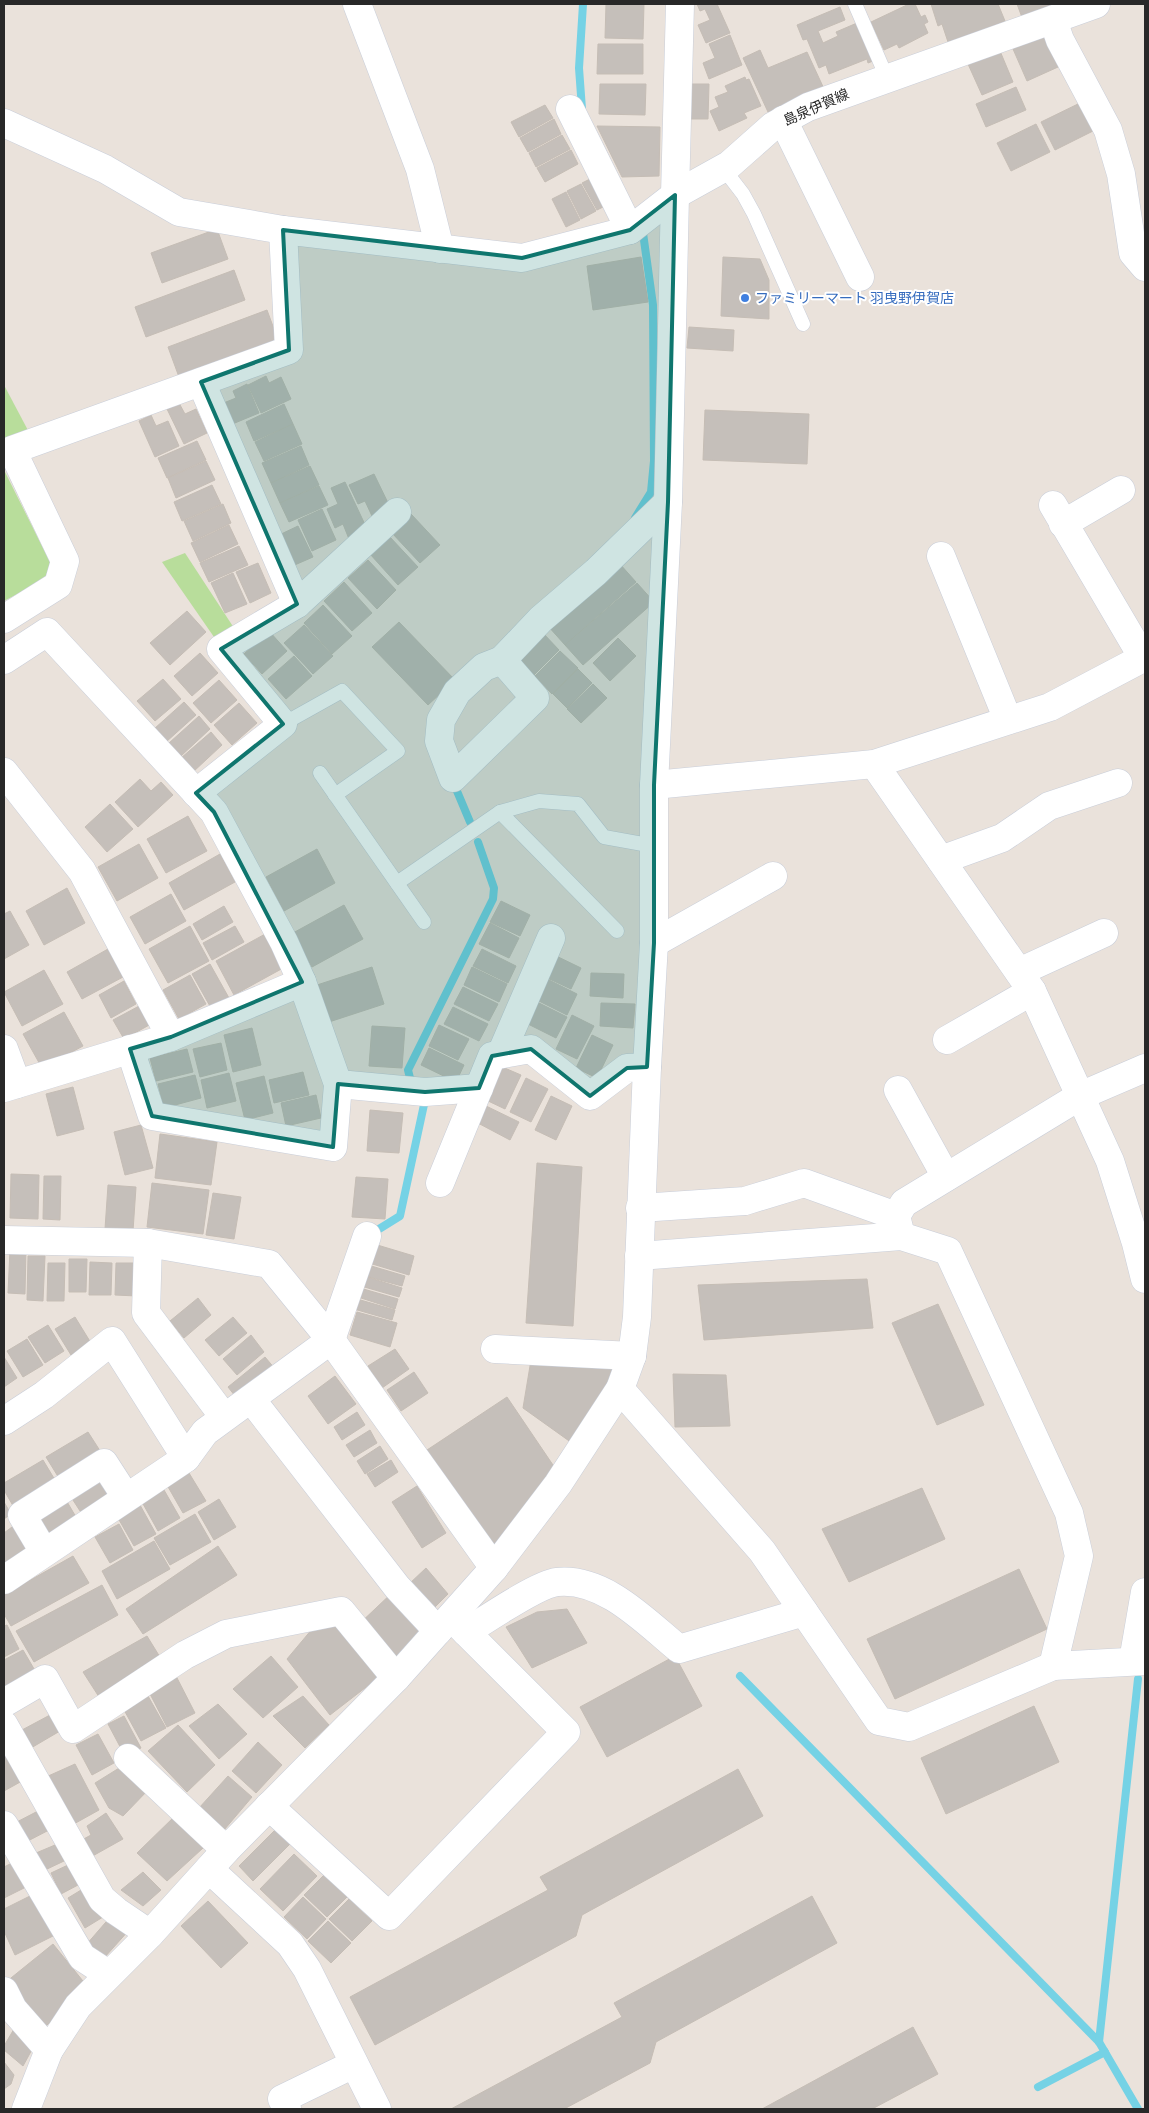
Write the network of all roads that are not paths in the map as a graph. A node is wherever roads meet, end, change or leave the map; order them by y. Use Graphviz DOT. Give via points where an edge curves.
graph roads {
  1 [pos="357,4"];
  2 [pos="680,4"];
  3 [pos="855,4"];
  4 [pos="1096,4"];
  5 [pos="1054,20"];
  6 [pos="887,78"];
  7 [pos="570,108"];
  8 [pos="783,120"];
  9 [pos="4,123"];
  10 [pos="723,168"];
  11 [pos="675,195"];
  12 [pos="283,230"];
  13 [pos="630,230"];
  14 [pos="440,249"];
  15 [pos="1145,267"];
  16 [pos="860,277"];
  17 [pos="803,324"];
  18 [pos="201,382"];
  19 [pos="1122,490"];
  20 [pos="668,502"];
  21 [pos="396,512"];
  22 [pos="941,556"];
  23 [pos="297,604"];
  24 [pos="4,619"];
  25 [pos="1144,658"];
  26 [pos="4,660"];
  27 [pos="502,660"];
  28 [pos="1008,720"];
  29 [pos="283,724"];
  30 [pos="874,764"];
  31 [pos="4,772"];
  32 [pos="320,773"];
  33 [pos="1118,783"];
  34 [pos="654,785"];
  35 [pos="196,792"];
  36 [pos="335,795"];
  37 [pos="500,812"];
  38 [pos="654,846"];
  39 [pos="941,860"];
  40 [pos="773,876"];
  41 [pos="397,883"];
  42 [pos="424,922"];
  43 [pos="617,931"];
  44 [pos="1104,933"];
  45 [pos="551,938"];
  46 [pos="654,944"];
  47 [pos="1026,981"];
  48 [pos="302,982"];
  49 [pos="171,1037"];
  50 [pos="947,1040"];
  51 [pos="4,1049"];
  52 [pos="130,1049"];
  53 [pos="501,1054"];
  54 [pos="647,1067"];
  55 [pos="1145,1068"];
  56 [pos="338,1084"];
  57 [pos="10,1086"];
  58 [pos="479,1088"];
  59 [pos="898,1090"];
  60 [pos="1080,1096"];
  61 [pos="946,1177"];
  62 [pos="440,1184"];
  63 [pos="640,1208"];
  64 [pos="899,1226"];
  65 [pos="366,1236"];
  66 [pos="4,1240"];
  67 [pos="148,1242"];
  68 [pos="639,1256"];
  69 [pos="1145,1279"];
  70 [pos="331,1340"];
  71 [pos="495,1350"];
  72 [pos="632,1356"];
  73 [pos="620,1389"];
  74 [pos="251,1399"];
  75 [pos="224,1418"];
  76 [pos="4,1421"];
  77 [pos="186,1458"];
  78 [pos="126,1497"];
  79 [pos="44,1552"];
  80 [pos="494,1568"];
  81 [pos="4,1580"];
  82 [pos="1145,1592"];
  83 [pos="804,1612"];
  84 [pos="452,1626"];
  85 [pos="1139,1661"];
  86 [pos="1053,1666"];
  87 [pos="396,1678"];
  88 [pos="4,1703"];
  89 [pos="4,1725"];
  90 [pos="128,1758"];
  91 [pos="269,1806"];
  92 [pos="4,1825"];
  93 [pos="218,1859"];
  94 [pos="150,1934"];
  95 [pos="108,1974"];
  96 [pos="4,1991"];
  97 [pos="50,2050"];
  98 [pos="354,2064"];
  99 [pos="26,2109"];
  100 [pos="287,2109"];
  101 [pos="377,2109"];
  1 -- 14 [label="street" via="420,169"];
  2 -- 11 [label="street"];
  3 -- 6 [label="lane"];
  4 -- 5 [label="street, 島泉伊賀線"];
  5 -- 6 [label="street, 島泉伊賀線"];
  5 -- 15 [label="street" via="1060,40 1108,130 1122,174 1133,253"];
  6 -- 8 [label="street, 島泉伊賀線" via="808,107"];
  7 -- 13 [label="street"];
  8 -- 10 [label="street, 島泉伊賀線"];
  8 -- 16 [label="street"];
  9 -- 12 [label="street" via="105,169 179,212"];
  10 -- 11 [label="street, 島泉伊賀線"];
  10 -- 17 [label="lane" via="754,214"];
  11 -- 13 [label="street, 島泉伊賀線"];
  11 -- 20 [label="street"];
  12 -- 14 [label="street"];
  12 -- 18 [label="street" via="288,350"];
  13 -- 14 [label="street" via="522,258"];
  18 -- 23 [label="street"];
  18 -- 24 [label="street" via="12,450 65,561 58,585"];
  19 -- 25 [label="street" via="1058,515"];
  20 -- 27 [label="street" via="596,572 541,619"];
  20 -- 34 [label="street"];
  21 -- 23 [label="street"];
  22 -- 28 [label="street"];
  23 -- 29 [label="street" via="220,649"];
  25 -- 28 [label="street" via="1050,707"];
  26 -- 35 [label="street" via="47,632"];
  28 -- 30 [label="street"];
  29 -- 35 [label="street"];
  29 -- 36 [label="lane" via="342,691 398,751"];
  30 -- 34 [label="street"];
  30 -- 39 [label="street"];
  31 -- 49 [label="street" via="82,871"];
  32 -- 36 [label="lane"];
  33 -- 39 [label="street" via="1049,806 1002,838"];
  34 -- 38 [label="street"];
  35 -- 48 [label="street" via="214,812"];
  36 -- 41 [label="lane"];
  37 -- 38 [label="lane" via="538,801 578,804 604,837"];
  37 -- 41 [label="lane"];
  37 -- 43 [label="lane"];
  38 -- 46 [label="street"];
  39 -- 47 [label="street"];
  40 -- 46 [label="street"];
  41 -- 42 [label="lane"];
  44 -- 47 [label="street"];
  45 -- 53 [label="street"];
  46 -- 54 [label="street"];
  47 -- 50 [label="street"];
  47 -- 60 [label="street"];
  48 -- 49 [label="street"];
  48 -- 56 [label="street"];
  49 -- 52 [label="street"];
  51 -- 57 [label="street"];
  52 -- 56 [label="street" via="152,1116 333,1147"];
  52 -- 57 [label="street"];
  53 -- 54 [label="street" via="531,1049 590,1096 627,1068"];
  53 -- 58 [label="street" via="492,1056"];
  54 -- 63 [label="street"];
  55 -- 60 [label="street"];
  56 -- 58 [label="street" via="425,1092"];
  58 -- 62 [label="street"];
  59 -- 61 [label="street"];
  60 -- 61 [label="street"];
  60 -- 69 [label="street" via="1110,1161"];
  61 -- 64 [label="street" via="904,1203"];
  63 -- 64 [label="street" via="745,1201 804,1183"];
  63 -- 68 [label="street"];
  64 -- 68 [label="street"];
  64 -- 86 [label="street" via="948,1251 1069,1513 1079,1556"];
  65 -- 70 [label="street"];
  66 -- 67 [label="street"];
  67 -- 70 [label="street" via="269,1264"];
  67 -- 75 [label="street" via="146,1313"];
  68 -- 72 [label="street"];
  70 -- 74 [label="street"];
  70 -- 80 [label="street"];
  71 -- 72 [label="street"];
  72 -- 73 [label="street"];
  73 -- 80 [label="street" via="558,1484"];
  73 -- 83 [label="street" via="762,1551"];
  74 -- 75 [label="street"];
  74 -- 84 [label="street" via="397,1587"];
  75 -- 77 [label="street" via="205,1432"];
  76 -- 77 [label="street" via="44,1395 112,1341"];
  77 -- 78 [label="street"];
  78 -- 79 [label="street"];
  78 -- 79 [label="street" via="104,1463 22,1514"];
  79 -- 81 [label="street"];
  80 -- 84 [label="street"];
  82 -- 85 [label="street"];
  83 -- 84 [label="street" via="679,1649 621,1601 582,1583 556,1582"];
  83 -- 86 [label="street" via="878,1721 909,1727"];
  84 -- 87 [label="street"];
  84 -- 91 [label="street" via="566,1732 389,1916"];
  85 -- 86 [label="street"];
  87 -- 88 [label="street" via="341,1611 226,1634 185,1654 73,1729 45,1679"];
  87 -- 91 [label="street"];
  89 -- 94 [label="street" via="102,1899"];
  90 -- 93 [label="street"];
  91 -- 93 [label="street"];
  92 -- 95 [label="street" via="82,1957"];
  93 -- 94 [label="street"];
  93 -- 98 [label="street" via="290,1944 307,1969"];
  94 -- 95 [label="street"];
  95 -- 97 [label="street" via="78,2006"];
  96 -- 97 [label="street" via="13,2009"];
  97 -- 99 [label="street"];
  98 -- 100 [label="street" via="282,2099"];
  98 -- 101 [label="street"];
}
